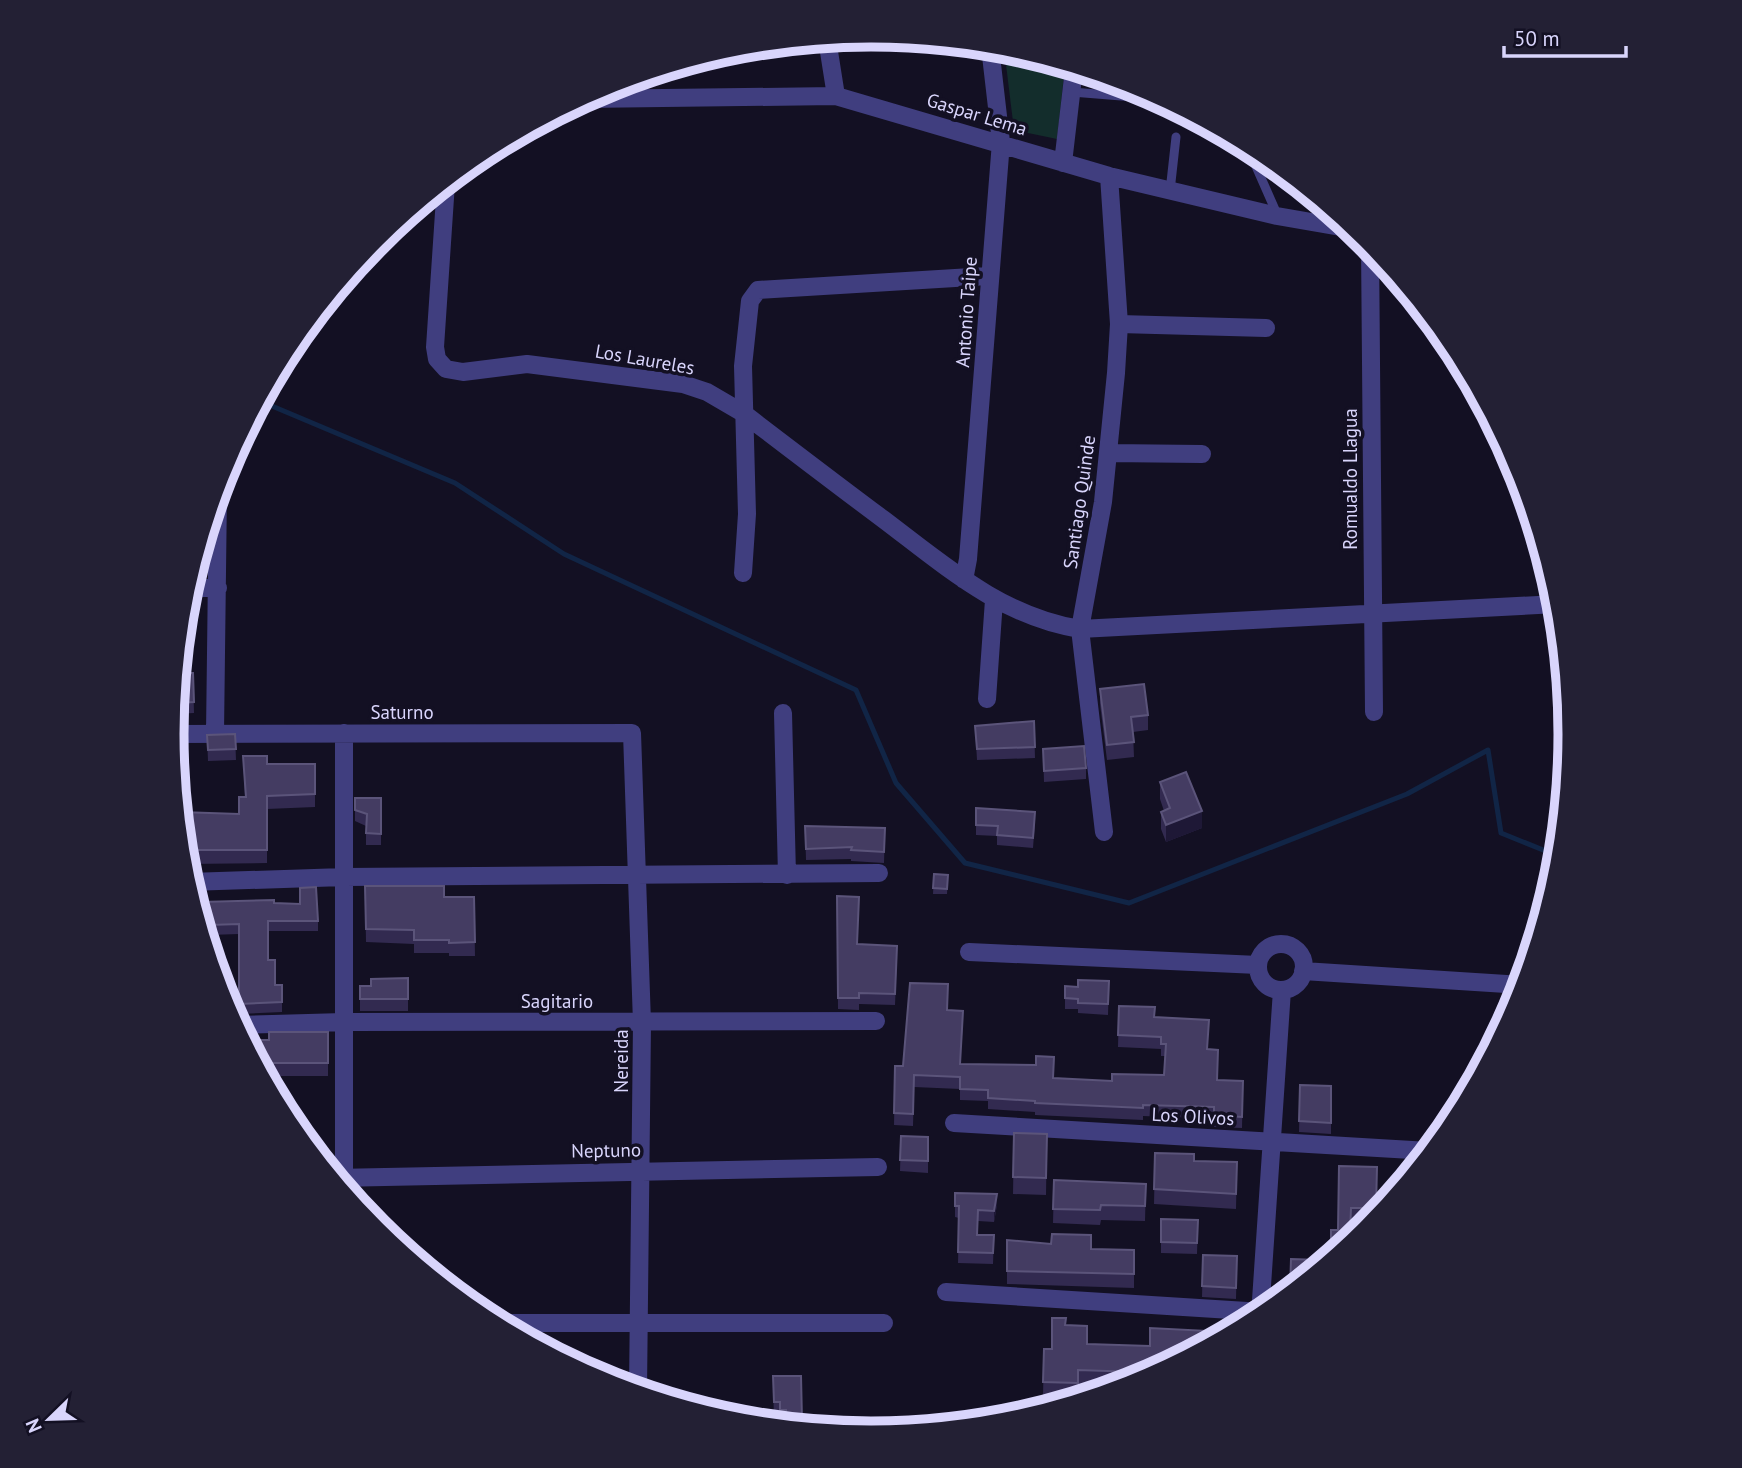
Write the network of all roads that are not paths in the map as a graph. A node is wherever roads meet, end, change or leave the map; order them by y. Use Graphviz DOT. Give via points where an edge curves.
graph roads {
  1 [pos="829,49"];
  2 [pos="991,58"];
  3 [pos="1073,78"];
  4 [pos="1072,92"];
  5 [pos="836,96"];
  6 [pos="1124,96"];
  7 [pos="612,99"];
  8 [pos="1176,137"];
  9 [pos="1001,142"];
  10 [pos="1063,163"];
  11 [pos="1255,164"];
  12 [pos="1109,176"];
  13 [pos="1170,191"];
  14 [pos="445,195"];
  15 [pos="1277,216"];
  16 [pos="1332,226"];
  17 [pos="1370,262"];
  18 [pos="988,276"];
  19 [pos="1119,324"];
  20 [pos="1266,328"];
  21 [pos="743,413"];
  22 [pos="1108,453"];
  23 [pos="1202,454"];
  24 [pos="218,523"];
  25 [pos="743,573"];
  26 [pos="964,580"];
  27 [pos="200,588"];
  28 [pos="218,588"];
  29 [pos="994,600"];
  30 [pos="1546,604"];
  31 [pos="1371,612"];
  32 [pos="1080,629"];
  33 [pos="987,699"];
  34 [pos="1374,712"];
  35 [pos="783,713"];
  36 [pos="345,733"];
  37 [pos="632,733"];
  38 [pos="184,734"];
  39 [pos="215,734"];
  40 [pos="1104,832"];
  41 [pos="879,873"];
  42 [pos="787,875"];
  43 [pos="344,877"];
  44 [pos="639,877"];
  45 [pos="200,882"];
  46 [pos="969,952"];
  47 [pos="1258,965"];
  48 [pos="1303,971"];
  49 [pos="1510,984"];
  50 [pos="1282,990"];
  51 [pos="876,1021"];
  52 [pos="344,1022"];
  53 [pos="642,1023"];
  54 [pos="249,1025"];
  55 [pos="954,1123"];
  56 [pos="1272,1142"];
  57 [pos="1418,1149"];
  58 [pos="878,1167"];
  59 [pos="341,1170"];
  60 [pos="642,1170"];
  61 [pos="350,1181"];
  62 [pos="946,1292"];
  63 [pos="1262,1299"];
  64 [pos="1242,1312"];
  65 [pos="884,1323"];
  66 [pos="520,1324"];
  67 [pos="638,1324"];
  68 [pos="638,1379"];
  1 -- 5 [label="street"];
  2 -- 9 [label="street, Antonio Taipe"];
  3 -- 4 [label="street"];
  4 -- 6 [label="lane"];
  4 -- 10 [label="street"];
  5 -- 7 [label="street, Gaspar Lema"];
  5 -- 9 [label="street, Gaspar Lema"];
  8 -- 13 [label="lane"];
  9 -- 10 [label="street, Gaspar Lema"];
  9 -- 18 [label="street, Antonio Taipe"];
  10 -- 12 [label="street, Gaspar Lema"];
  11 -- 15 [label="lane"];
  12 -- 13 [label="street, Gaspar Lema"];
  12 -- 19 [label="street, Santiago Quinde"];
  13 -- 15 [label="street, Gaspar Lema"];
  14 -- 21 [label="street, Los Laureles" via="435,346 437,359 446,369 463,372 527,364 586,369 683,384"];
  15 -- 16 [label="street, Gaspar Lema"];
  17 -- 31 [label="street, Romualdo Llagua"];
  18 -- 21 [label="street" via="758,290 750,301"];
  18 -- 26 [label="street, Antonio Taipe"];
  19 -- 20 [label="street"];
  19 -- 22 [label="street, Santiago Quinde"];
  21 -- 25 [label="street" via="747,514"];
  21 -- 26 [label="street, Los Laureles"];
  22 -- 23 [label="street"];
  22 -- 32 [label="street, Santiago Quinde"];
  24 -- 28 [label="street"];
  26 -- 29 [label="street, Los Laureles"];
  27 -- 28 [label="street"];
  28 -- 39 [label="street"];
  29 -- 32 [label="street, Los Laureles" via="1050,624"];
  29 -- 33 [label="street"];
  30 -- 31 [label="street, Los Laureles"];
  31 -- 32 [label="street, Los Laureles"];
  31 -- 34 [label="street, Romualdo Llagua"];
  32 -- 40 [label="street, Santiago Quinde"];
  35 -- 42 [label="street"];
  36 -- 37 [label="street, Saturno"];
  36 -- 39 [label="street, Saturno"];
  36 -- 43 [label="street"];
  37 -- 44 [label="street, Nereida"];
  38 -- 39 [label="street, Saturno"];
  41 -- 42 [label="street"];
  42 -- 44 [label="street"];
  43 -- 44 [label="street"];
  43 -- 45 [label="street"];
  43 -- 52 [label="street"];
  44 -- 53 [label="street, Nereida"];
  46 -- 47 [label="street"];
  47 -- 48 [label="street" via="1269,947 1283,944 1301,956"];
  47 -- 50 [label="street" via="1261,979"];
  48 -- 49 [label="street"];
  48 -- 50 [label="street" via="1296,984"];
  50 -- 56 [label="street"];
  51 -- 53 [label="street, Sagitario"];
  52 -- 53 [label="street, Sagitario"];
  52 -- 54 [label="street, Sagitario"];
  52 -- 59 [label="street"];
  53 -- 60 [label="street, Nereida"];
  55 -- 56 [label="street, Los Olivos"];
  56 -- 57 [label="street, Los Olivos"];
  56 -- 63 [label="street"];
  58 -- 60 [label="street, Neptuno"];
  60 -- 61 [label="street, Neptuno"];
  60 -- 67 [label="street, Nereida"];
  62 -- 64 [label="street"];
  65 -- 67 [label="street"];
  66 -- 67 [label="street"];
  67 -- 68 [label="street, Nereida"];
}
